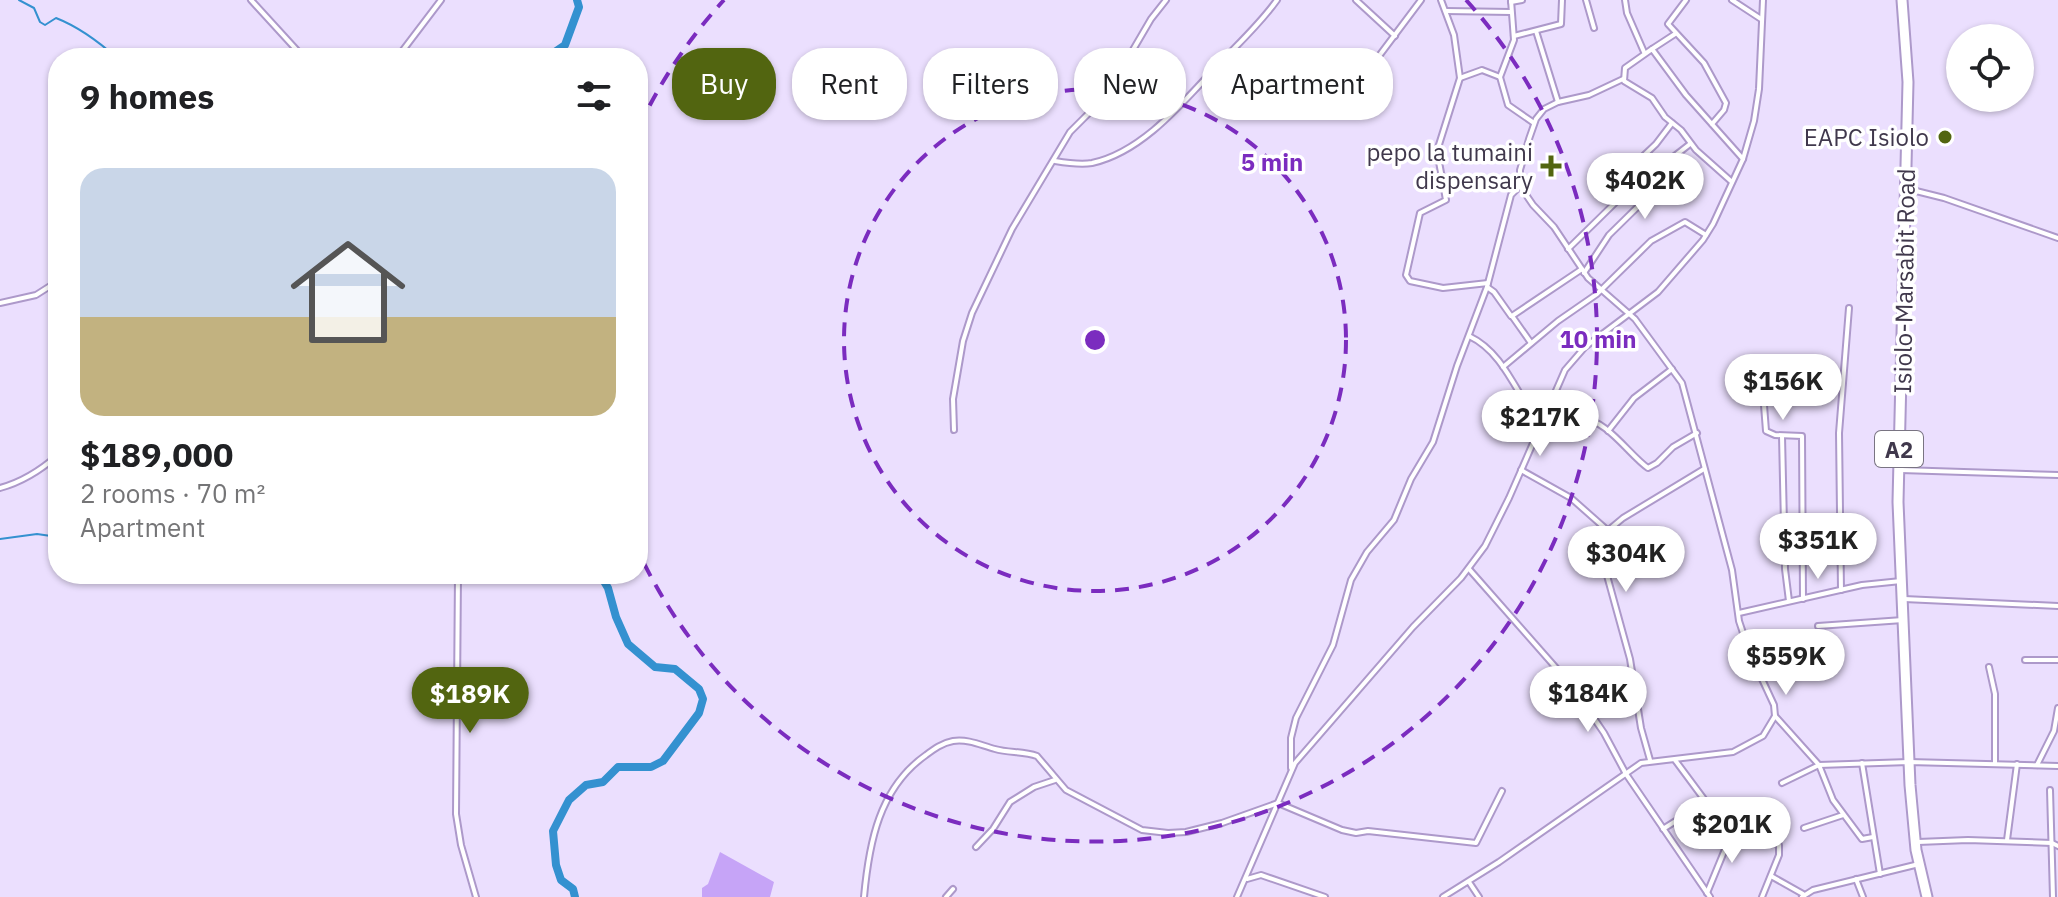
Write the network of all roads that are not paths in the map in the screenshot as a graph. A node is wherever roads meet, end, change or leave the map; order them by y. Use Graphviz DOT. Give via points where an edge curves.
graph roads {
  1 [pos="251,0"];
  2 [pos="441,0"];
  3 [pos="1166,0"];
  4 [pos="1277,0"];
  5 [pos="1356,0"];
  6 [pos="1421,0"];
  7 [pos="1441,0"];
  8 [pos="1522,0"];
  9 [pos="1562,0"];
  10 [pos="1586,0"];
  11 [pos="1625,0"];
  12 [pos="1686,0"];
  13 [pos="1732,0"];
  14 [pos="1763,0"];
  15 [pos="1902,0"];
  16 [pos="1511,1"];
  17 [pos="1446,11"];
  18 [pos="1511,12"];
  19 [pos="1761,19"];
  20 [pos="1594,28"];
  21 [pos="1536,31"];
  22 [pos="1675,34"];
  23 [pos="1395,36"];
  24 [pos="1514,36"];
  25 [pos="295,48"];
  26 [pos="405,48"];
  27 [pos="1385,48"];
  28 [pos="1652,49"];
  29 [pos="1644,52"];
  30 [pos="1500,77"];
  31 [pos="1460,78"];
  32 [pos="1623,79"];
  33 [pos="1558,102"];
  34 [pos="1534,123"];
  35 [pos="1672,123"];
  36 [pos="1712,124"];
  37 [pos="1690,144"];
  38 [pos="1743,159"];
  39 [pos="1055,161"];
  40 [pos="1656,170"];
  41 [pos="1645,179"];
  42 [pos="1733,182"];
  43 [pos="1520,186"];
  44 [pos="1906,188"];
  45 [pos="1706,235"];
  46 [pos="2058,238"];
  47 [pos="1568,249"];
  48 [pos="1583,271"];
  49 [pos="1488,285"];
  50 [pos="48,287"];
  51 [pos="1602,290"];
  52 [pos="0,303"];
  53 [pos="1849,308"];
  54 [pos="1629,314"];
  55 [pos="1512,316"];
  56 [pos="1469,336"];
  57 [pos="1531,343"];
  58 [pos="1503,367"];
  59 [pos="1672,369"];
  60 [pos="1764,405"];
  61 [pos="1582,420"];
  62 [pos="1540,425"];
  63 [pos="954,430"];
  64 [pos="1608,431"];
  65 [pos="1697,433"];
  66 [pos="1782,436"];
  67 [pos="48,464"];
  68 [pos="1704,469"];
  69 [pos="1521,470"];
  70 [pos="1898,470"];
  71 [pos="2058,475"];
  72 [pos="0,488"];
  73 [pos="1607,530"];
  74 [pos="1469,569"];
  75 [pos="1901,581"];
  76 [pos="458,584"];
  77 [pos="1841,590"];
  78 [pos="1803,599"];
  79 [pos="1901,599"];
  80 [pos="1789,601"];
  81 [pos="2058,606"];
  82 [pos="1739,613"];
  83 [pos="1904,620"];
  84 [pos="1818,626"];
  85 [pos="2025,660"];
  86 [pos="2058,660"];
  87 [pos="1989,667"];
  88 [pos="2058,708"];
  89 [pos="1775,716"];
  90 [pos="1650,760"];
  91 [pos="1675,760"];
  92 [pos="1909,762"];
  93 [pos="1862,763"];
  94 [pos="1995,763"];
  95 [pos="2017,763"];
  96 [pos="1819,765"];
  97 [pos="2037,765"];
  98 [pos="2058,766"];
  99 [pos="1291,770"];
  100 [pos="1626,774"];
  101 [pos="1055,780"];
  102 [pos="1782,783"];
  103 [pos="2050,790"];
  104 [pos="1502,791"];
  105 [pos="1706,802"];
  106 [pos="1278,803"];
  107 [pos="2055,804"];
  108 [pos="1843,815"];
  109 [pos="1735,825"];
  110 [pos="1804,828"];
  111 [pos="1663,829"];
  112 [pos="1873,837"];
  113 [pos="2007,840"];
  114 [pos="1915,842"];
  115 [pos="2052,843"];
  116 [pos="2058,846"];
  117 [pos="976,847"];
  118 [pos="1919,864"];
  119 [pos="1880,874"];
  120 [pos="1771,876"];
  121 [pos="1856,879"];
  122 [pos="1245,880"];
  123 [pos="1469,882"];
  124 [pos="953,889"];
  125 [pos="1708,895"];
  126 [pos="476,896"];
  127 [pos="1802,896"];
  128 [pos="468,897"];
  129 [pos="864,897"];
  130 [pos="946,897"];
  131 [pos="1237,897"];
  132 [pos="1325,897"];
  133 [pos="1444,897"];
  134 [pos="1479,897"];
  135 [pos="1762,897"];
  136 [pos="1863,897"];
  137 [pos="1927,897"];
  138 [pos="2053,897"];
  1 -- 25 [label="street"];
  2 -- 26 [label="street"];
  3 -- 39 [label="street" via="1111,89 1070,132"];
  4 -- 39 [label="street" via="1155,129 1102,160"];
  5 -- 23 [label="street"];
  6 -- 23 [label="street"];
  7 -- 17 [label="street"];
  8 -- 16 [label="street"];
  9 -- 21 [label="street" via="1562,23"];
  10 -- 20 [label="street"];
  11 -- 29 [label="street"];
  12 -- 22 [label="street" via="1669,20"];
  13 -- 19 [label="street"];
  14 -- 19 [label="street"];
  15 -- 44 [label="highway, Isiolo-Marsabit Road / A2" via="1908,68"];
  16 -- 18 [label="street"];
  17 -- 18 [label="street"];
  17 -- 31 [label="street"];
  18 -- 24 [label="street"];
  19 -- 38 [label="street" via="1758,98"];
  21 -- 24 [label="street"];
  21 -- 33 [label="street"];
  22 -- 28 [label="street"];
  22 -- 36 [label="street" via="1708,68 1726,103"];
  23 -- 27 [label="street"];
  24 -- 30 [label="street"];
  28 -- 29 [label="street"];
  28 -- 36 [label="street"];
  29 -- 32 [label="street" via="1625,68"];
  30 -- 31 [label="street" via="1482,70"];
  30 -- 34 [label="street" via="1508,105"];
  31 -- 49 [label="street" via="1437,151 1445,201 1420,213 1406,275 1434,287"];
  32 -- 33 [label="street"];
  32 -- 35 [label="street" via="1649,95"];
  33 -- 34 [label="street" via="1545,107"];
  34 -- 43 [label="street"];
  35 -- 37 [label="street"];
  35 -- 47 [label="street" via="1616,182 1619,199"];
  36 -- 38 [label="street"];
  37 -- 40 [label="street"];
  37 -- 42 [label="street"];
  38 -- 42 [label="street"];
  39 -- 63 [label="street" via="1020,214 972,313 959,358"];
  40 -- 41 [label="street"];
  40 -- 48 [label="street" via="1661,184 1609,235"];
  42 -- 45 [label="street"];
  43 -- 47 [label="street"];
  43 -- 49 [label="street" via="1511,195"];
  44 -- 46 [label="street"];
  44 -- 70 [label="highway, Isiolo-Marsabit Road / A2"];
  45 -- 51 [label="street" via="1687,222 1674,227 1648,244"];
  45 -- 54 [label="street" via="1667,284"];
  47 -- 48 [label="street"];
  48 -- 51 [label="street"];
  48 -- 55 [label="street"];
  49 -- 55 [label="street"];
  49 -- 56 [label="street"];
  50 -- 52 [label="street"];
  51 -- 54 [label="street"];
  51 -- 57 [label="street"];
  53 -- 77 [label="street" via="1839,433"];
  54 -- 59 [label="street"];
  54 -- 62 [label="street" via="1575,357"];
  55 -- 57 [label="street"];
  56 -- 58 [label="street"];
  56 -- 99 [label="street" via="1429,450 1394,520 1351,580 1333,645 1296,718"];
  57 -- 58 [label="street"];
  58 -- 62 [label="street"];
  59 -- 64 [label="street" via="1634,398"];
  59 -- 65 [label="street" via="1686,393"];
  60 -- 66 [label="street" via="1765,429"];
  61 -- 64 [label="street" via="1590,419"];
  62 -- 69 [label="street"];
  64 -- 65 [label="street" via="1650,468"];
  65 -- 68 [label="street"];
  66 -- 78 [label="street" via="1802,436 1803,442"];
  66 -- 80 [label="street"];
  67 -- 72 [label="street"];
  68 -- 73 [label="street"];
  68 -- 82 [label="street"];
  69 -- 73 [label="street" via="1571,498"];
  69 -- 74 [label="street"];
  70 -- 71 [label="street"];
  70 -- 75 [label="highway, Isiolo-Marsabit Road / A2"];
  73 -- 90 [label="street" via="1601,555 1630,659"];
  74 -- 99 [label="street"];
  74 -- 100 [label="street" via="1572,686"];
  75 -- 77 [label="street"];
  75 -- 79 [label="highway, Isiolo-Marsabit Road / A2"];
  76 -- 126 [label="street" via="456,814"];
  77 -- 78 [label="street"];
  78 -- 80 [label="street"];
  79 -- 81 [label="street"];
  79 -- 83 [label="highway, Isiolo-Marsabit Road / A2"];
  80 -- 82 [label="street"];
  82 -- 89 [label="street"];
  83 -- 84 [label="street"];
  83 -- 92 [label="highway, Isiolo-Marsabit Road / A2"];
  85 -- 86 [label="street"];
  87 -- 94 [label="street" via="1995,694"];
  88 -- 97 [label="street" via="2054,731"];
  89 -- 91 [label="street" via="1766,733 1744,748"];
  89 -- 96 [label="street"];
  90 -- 91 [label="street"];
  90 -- 100 [label="street"];
  91 -- 105 [label="street"];
  92 -- 93 [label="street"];
  92 -- 94 [label="street"];
  92 -- 114 [label="highway, Isiolo-Marsabit Road / A2"];
  93 -- 96 [label="street"];
  93 -- 112 [label="street"];
  94 -- 95 [label="street"];
  95 -- 97 [label="street"];
  95 -- 113 [label="street"];
  96 -- 102 [label="street"];
  96 -- 108 [label="street"];
  97 -- 98 [label="street"];
  99 -- 106 [label="street"];
  100 -- 111 [label="street"];
  100 -- 123 [label="street"];
  101 -- 106 [label="street" via="1132,826 1160,833 1213,826"];
  101 -- 117 [label="street" via="1010,802"];
  101 -- 129 [label="street" via="1041,759 1027,752 970,741 935,748 911,766 884,801 867,861"];
  103 -- 107 [label="street"];
  104 -- 106 [label="street" via="1476,843 1352,832"];
  105 -- 109 [label="street" via="1718,818"];
  105 -- 111 [label="street"];
  106 -- 122 [label="street"];
  107 -- 115 [label="street"];
  108 -- 110 [label="street"];
  108 -- 112 [label="street" via="1860,839"];
  109 -- 120 [label="street" via="1779,845"];
  109 -- 125 [label="street"];
  111 -- 125 [label="street"];
  112 -- 119 [label="street"];
  113 -- 114 [label="street"];
  113 -- 115 [label="street"];
  114 -- 118 [label="highway, Isiolo-Marsabit Road / A2"];
  115 -- 116 [label="street"];
  115 -- 138 [label="street"];
  118 -- 119 [label="street"];
  118 -- 137 [label="highway, Isiolo-Marsabit Road / A2"];
  119 -- 121 [label="street"];
  120 -- 127 [label="street"];
  120 -- 135 [label="street"];
  121 -- 127 [label="street"];
  121 -- 136 [label="street"];
  122 -- 131 [label="street"];
  122 -- 132 [label="street" via="1261,875"];
  123 -- 133 [label="street"];
  123 -- 134 [label="street"];
  124 -- 130 [label="street"];
  126 -- 128 [label="street"];
}
